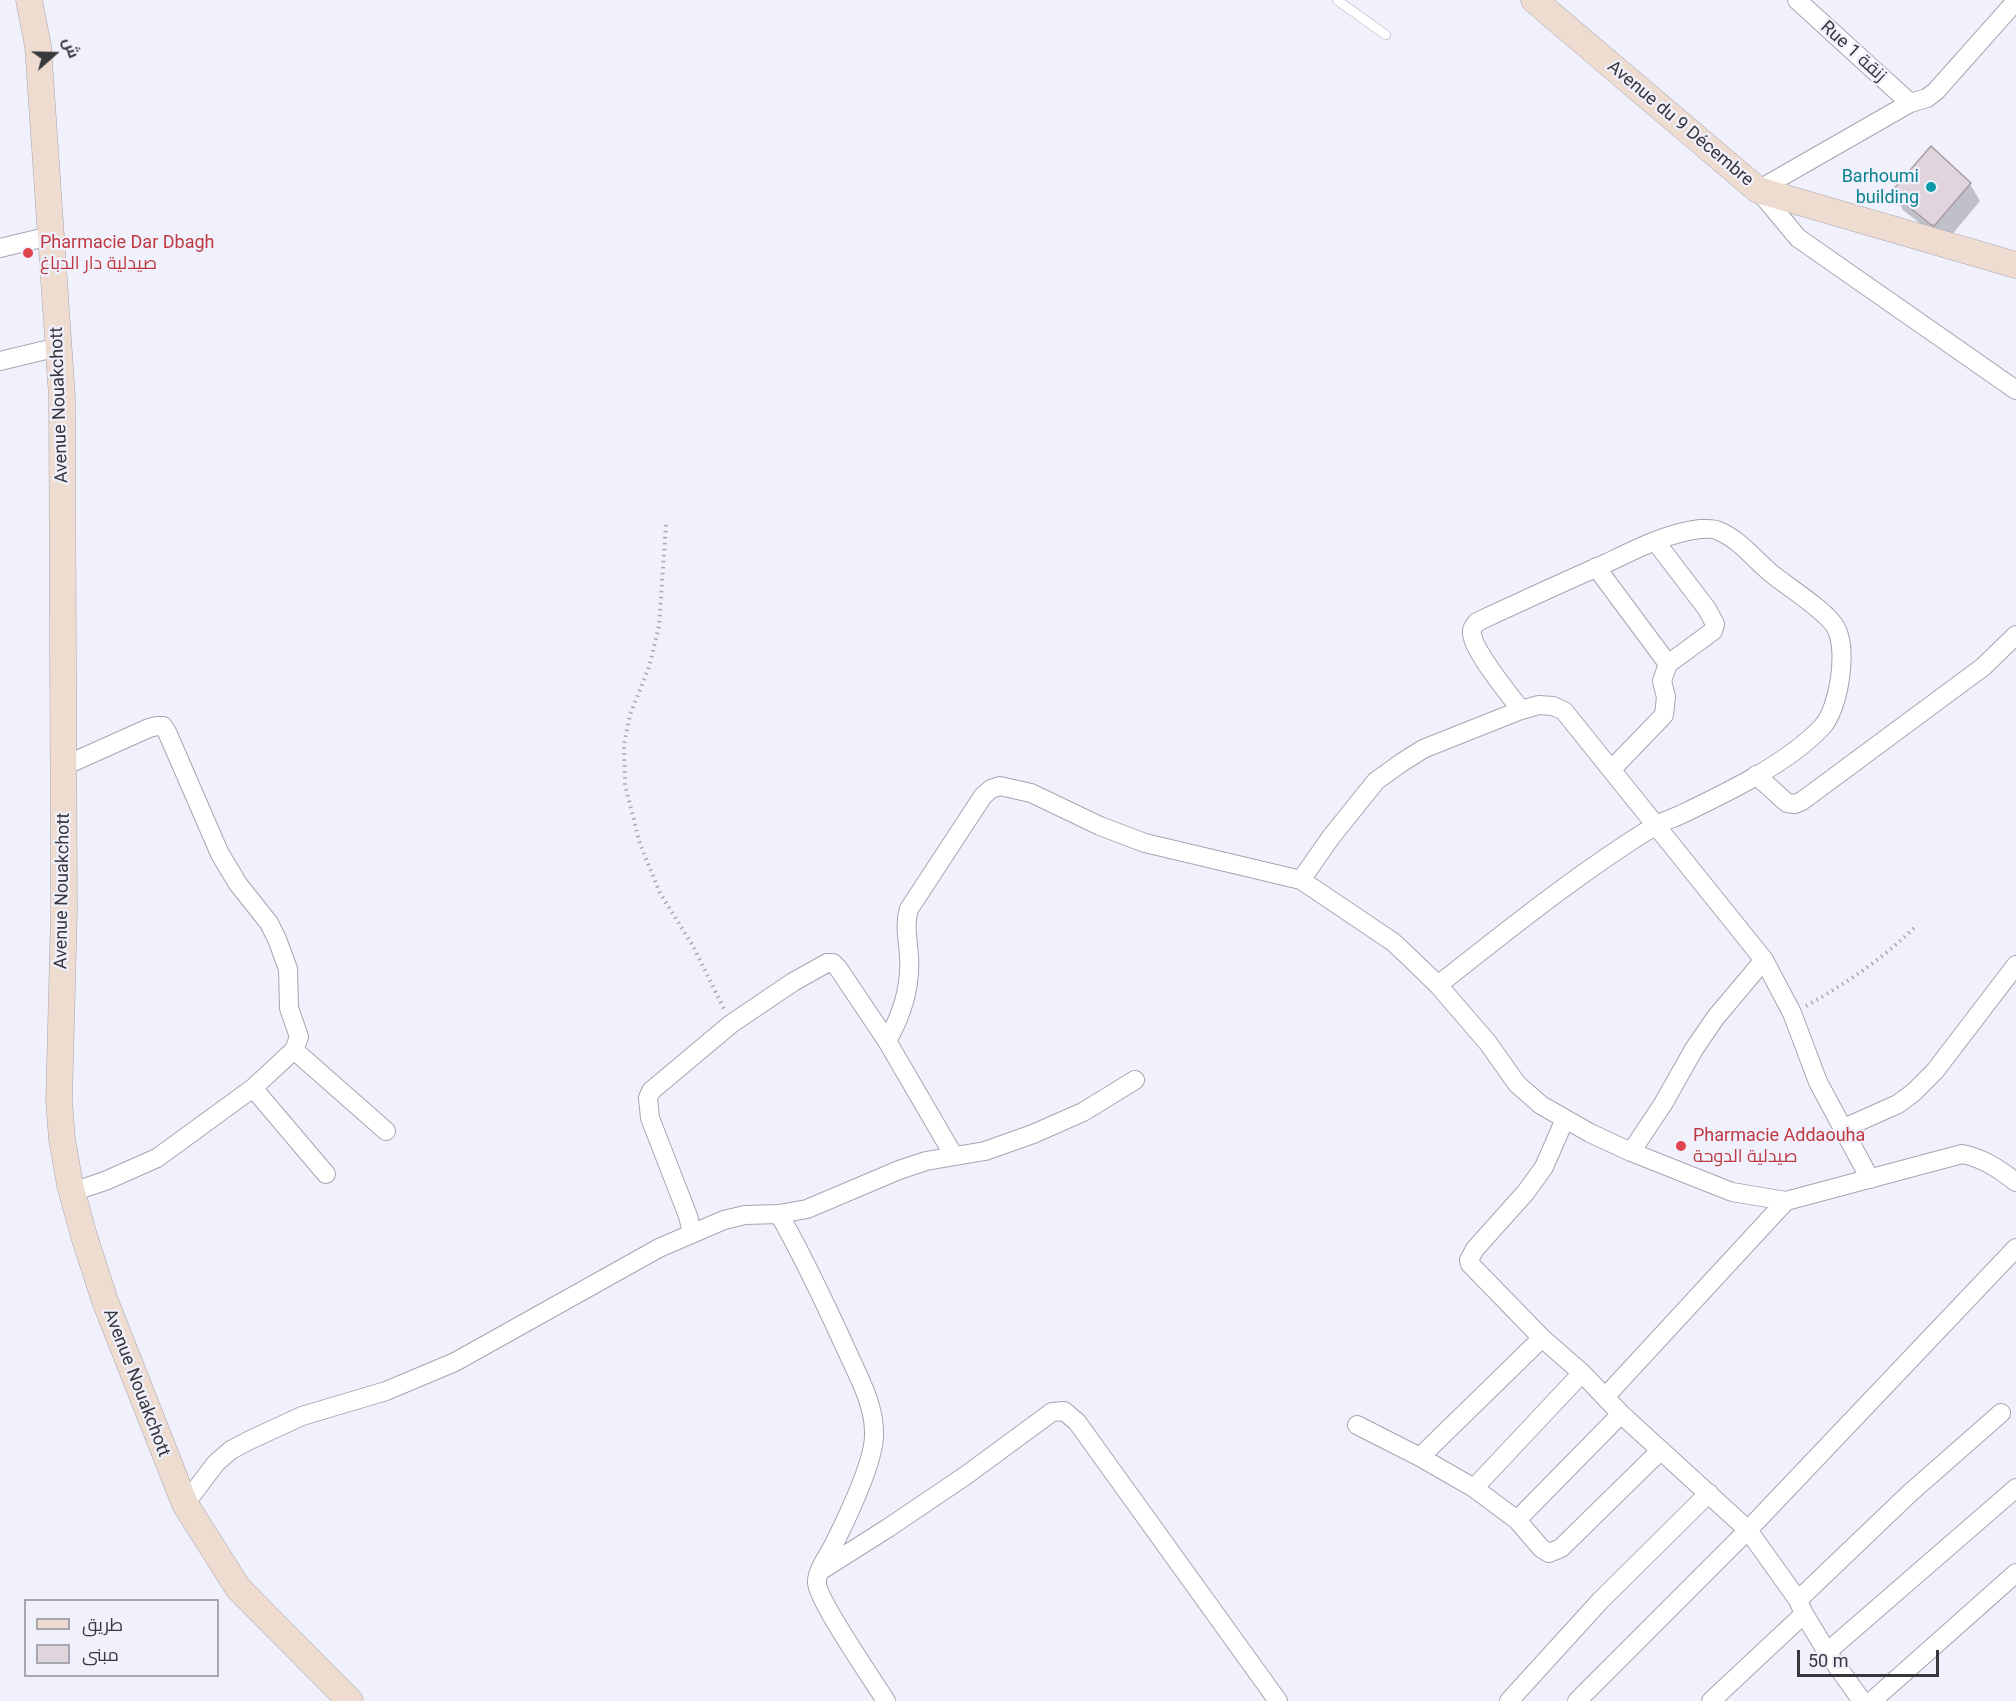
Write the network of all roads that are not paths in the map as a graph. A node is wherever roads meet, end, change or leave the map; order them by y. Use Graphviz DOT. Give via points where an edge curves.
graph roads {
  1 [pos="29,0"];
  2 [pos="1337,0"];
  3 [pos="1534,0"];
  4 [pos="1797,0"];
  5 [pos="2016,2"];
  6 [pos="1386,35"];
  7 [pos="1910,103"];
  8 [pos="1758,190"];
  9 [pos="50,236"];
  10 [pos="0,248"];
  11 [pos="2016,265"];
  12 [pos="58,347"];
  13 [pos="0,361"];
  14 [pos="2016,390"];
  15 [pos="1655,541"];
  16 [pos="1596,567"];
  17 [pos="2016,635"];
  18 [pos="1668,664"];
  19 [pos="1521,710"];
  20 [pos="64,766"];
  21 [pos="1612,769"];
  22 [pos="1756,775"];
  23 [pos="1655,825"];
  24 [pos="1301,880"];
  25 [pos="1764,960"];
  26 [pos="2016,965"];
  27 [pos="1438,985"];
  28 [pos="887,1041"];
  29 [pos="294,1050"];
  30 [pos="1135,1080"];
  31 [pos="253,1088"];
  32 [pos="1565,1119"];
  33 [pos="1842,1129"];
  34 [pos="386,1131"];
  35 [pos="1631,1152"];
  36 [pos="954,1156"];
  37 [pos="326,1174"];
  38 [pos="1870,1179"];
  39 [pos="2016,1182"];
  40 [pos="72,1192"];
  41 [pos="1786,1201"];
  42 [pos="779,1214"];
  43 [pos="692,1233"];
  44 [pos="2016,1248"];
  45 [pos="1542,1338"];
  46 [pos="1582,1373"];
  47 [pos="1605,1397"];
  48 [pos="2001,1413"];
  49 [pos="1621,1414"];
  50 [pos="1357,1425"];
  51 [pos="1661,1450"];
  52 [pos="1420,1457"];
  53 [pos="1474,1488"];
  54 [pos="2016,1488"];
  55 [pos="1708,1493"];
  56 [pos="184,1504"];
  57 [pos="1517,1520"];
  58 [pos="1748,1530"];
  59 [pos="820,1571"];
  60 [pos="2016,1573"];
  61 [pos="1801,1607"];
  62 [pos="1827,1652"];
  63 [pos="350,1701"];
  64 [pos="886,1701"];
  65 [pos="1278,1701"];
  66 [pos="1509,1701"];
  67 [pos="1577,1701"];
  68 [pos="1711,1701"];
  69 [pos="1862,1701"];
  70 [pos="1872,1701"];
  1 -- 9 [label="street, Avenue Nouakchott" via="38,46"];
  2 -- 6 [label="lane"];
  3 -- 8 [label="street, Avenue du 9 Décembre"];
  4 -- 7 [label="street, Rue 1 زنقة"];
  5 -- 7 [label="street" via="1936,91 1928,98"];
  7 -- 8 [label="street"];
  8 -- 11 [label="street, Avenue du 9 Décembre"];
  8 -- 14 [label="street" via="1798,238"];
  9 -- 10 [label="street"];
  9 -- 12 [label="street, Avenue Nouakchott"];
  12 -- 13 [label="street"];
  12 -- 20 [label="street, Avenue Nouakchott" via="62,397"];
  15 -- 16 [label="street"];
  15 -- 18 [label="street" via="1715,624 1713,631"];
  15 -- 22 [label="street" via="1700,529 1716,529 1732,537 1837,628 1841,672 1837,700 1824,725"];
  16 -- 18 [label="street"];
  16 -- 19 [label="street" via="1477,622 1472,628 1476,647"];
  17 -- 22 [label="street" via="1983,667 1802,801 1787,803"];
  18 -- 21 [label="street" via="1662,681 1666,697 1664,715"];
  19 -- 21 [label="street" via="1539,705 1564,711"];
  19 -- 24 [label="street" via="1423,749 1376,781"];
  20 -- 29 [label="street" via="149,728 163,726 220,854 238,885 269,923 283,952 288,969 289,1008 299,1037"];
  20 -- 40 [label="street, Avenue Nouakchott" via="59,1101"];
  21 -- 23 [label="street"];
  22 -- 23 [label="street"];
  23 -- 25 [label="street"];
  23 -- 27 [label="street" via="1554,894"];
  24 -- 27 [label="street" via="1393,942"];
  24 -- 28 [label="street" via="1144,843 1030,793 1000,786 991,789 909,909 906,993"];
  25 -- 33 [label="street" via="1792,1013 1818,1082"];
  25 -- 35 [label="street" via="1710,1025"];
  26 -- 33 [label="street" via="1935,1071 1914,1092 1898,1104"];
  27 -- 32 [label="street" via="1517,1084"];
  28 -- 36 [label="street"];
  28 -- 43 [label="street" via="838,968 827,963 731,1024 651,1090 650,1118"];
  29 -- 31 [label="street"];
  29 -- 34 [label="street"];
  30 -- 36 [label="street" via="1083,1112 1033,1134 985,1151"];
  31 -- 37 [label="street"];
  31 -- 40 [label="street" via="157,1158"];
  32 -- 35 [label="street"];
  32 -- 45 [label="street" via="1544,1167 1469,1260"];
  33 -- 38 [label="street"];
  35 -- 41 [label="street" via="1732,1192"];
  36 -- 42 [label="street" via="926,1161 807,1209"];
  38 -- 39 [label="street" via="1962,1154 1993,1165"];
  38 -- 41 [label="street"];
  40 -- 56 [label="street, Avenue Nouakchott" via="105,1301"];
  41 -- 47 [label="street"];
  42 -- 43 [label="street" via="746,1215"];
  42 -- 59 [label="street" via="864,1389 872,1416 872,1452 843,1526"];
  43 -- 56 [label="street" via="455,1362 386,1391 303,1416 231,1450"];
  44 -- 58 [label="street"];
  45 -- 46 [label="street"];
  45 -- 52 [label="street"];
  46 -- 47 [label="street"];
  46 -- 53 [label="street"];
  47 -- 49 [label="street"];
  48 -- 61 [label="street" via="1910,1493"];
  49 -- 51 [label="street"];
  49 -- 57 [label="street"];
  50 -- 52 [label="street"];
  51 -- 55 [label="street"];
  51 -- 57 [label="street" via="1555,1551 1545,1552"];
  52 -- 53 [label="street"];
  53 -- 57 [label="street"];
  54 -- 62 [label="street"];
  55 -- 58 [label="street"];
  55 -- 66 [label="street" via="1600,1601"];
  56 -- 63 [label="street, Avenue Nouakchott" via="238,1588"];
  58 -- 61 [label="street"];
  58 -- 67 [label="street"];
  59 -- 64 [label="street" via="816,1582 819,1592"];
  59 -- 65 [label="street" via="965,1476 1052,1412 1064,1411 1089,1438"];
  60 -- 70 [label="street"];
  61 -- 62 [label="street"];
  61 -- 68 [label="street"];
  62 -- 69 [label="street"];
}
